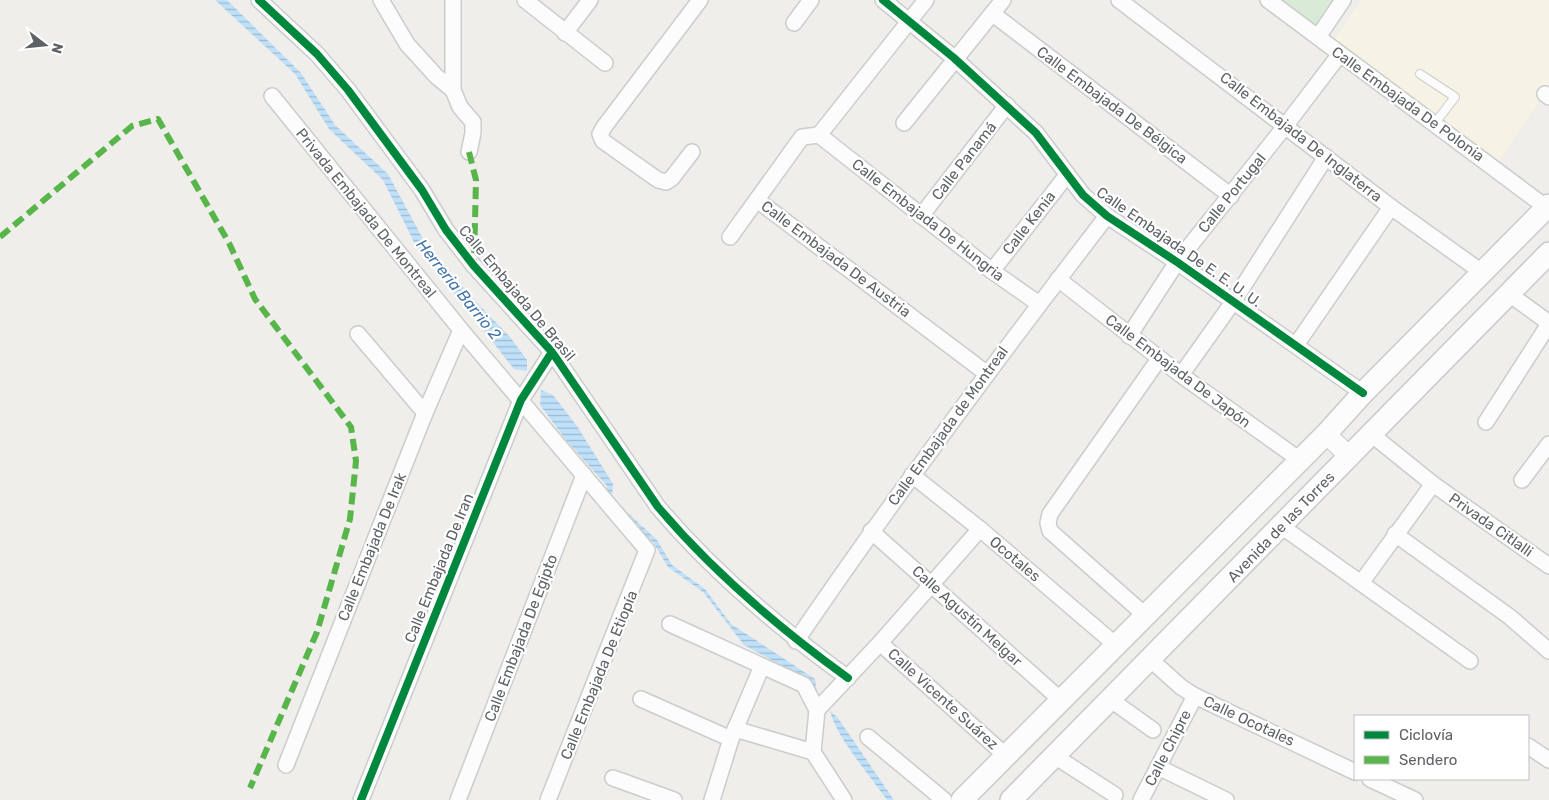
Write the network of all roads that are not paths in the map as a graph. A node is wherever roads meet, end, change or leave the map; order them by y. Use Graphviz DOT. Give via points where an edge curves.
graph roads {
  1 [pos="259,0"];
  2 [pos="382,0"];
  3 [pos="453,0"];
  4 [pos="525,0"];
  5 [pos="590,0"];
  6 [pos="700,0"];
  7 [pos="811,0"];
  8 [pos="883,0"];
  9 [pos="926,0"];
  10 [pos="1003,0"];
  11 [pos="1119,0"];
  12 [pos="1268,0"];
  13 [pos="1344,0"];
  14 [pos="993,14"];
  15 [pos="910,22"];
  16 [pos="794,23"];
  17 [pos="565,33"];
  18 [pos="1318,37"];
  19 [pos="1340,54"];
  20 [pos="954,58"];
  21 [pos="604,63"];
  22 [pos="1420,74"];
  23 [pos="453,90"];
  24 [pos="272,96"];
  25 [pos="1007,105"];
  26 [pos="1435,123"];
  27 [pos="904,124"];
  28 [pos="1286,125"];
  29 [pos="819,134"];
  30 [pos="469,152"];
  31 [pos="692,152"];
  32 [pos="1326,157"];
  33 [pos="1067,175"];
  34 [pos="1231,196"];
  35 [pos="757,200"];
  36 [pos="1548,206"];
  37 [pos="1391,207"];
  38 [pos="921,216"];
  39 [pos="1107,216"];
  40 [pos="730,237"];
  41 [pos="1549,253"];
  42 [pos="1177,262"];
  43 [pos="992,271"];
  44 [pos="1483,273"];
  45 [pos="1058,279"];
  46 [pos="1508,293"];
  47 [pos="1233,302"];
  48 [pos="1038,304"];
  49 [pos="1549,324"];
  50 [pos="461,330"];
  51 [pos="358,334"];
  52 [pos="1129,336"];
  53 [pos="1296,345"];
  54 [pos="552,352"];
  55 [pos="1159,359"];
  56 [pos="986,373"];
  57 [pos="1181,375"];
  58 [pos="1363,393"];
  59 [pos="521,400"];
  60 [pos="425,413"];
  61 [pos="1486,422"];
  62 [pos="1326,434"];
  63 [pos="1372,434"];
  64 [pos="1549,444"];
  65 [pos="1349,456"];
  66 [pos="1300,460"];
  67 [pos="1544,463"];
  68 [pos="912,475"];
  69 [pos="584,476"];
  70 [pos="1522,480"];
  71 [pos="1433,484"];
  72 [pos="1282,526"];
  73 [pos="980,529"];
  74 [pos="871,531"];
  75 [pos="1395,534"];
  76 [pos="1549,566"];
  77 [pos="1361,583"];
  78 [pos="931,585"];
  79 [pos="1146,616"];
  80 [pos="670,624"];
  81 [pos="796,641"];
  82 [pos="880,643"];
  83 [pos="1117,646"];
  84 [pos="1549,651"];
  85 [pos="1151,660"];
  86 [pos="1470,661"];
  87 [pos="762,666"];
  88 [pos="848,678"];
  89 [pos="1195,696"];
  90 [pos="641,699"];
  91 [pos="1111,700"];
  92 [pos="1062,701"];
  93 [pos="822,704"];
  94 [pos="1153,730"];
  95 [pos="733,734"];
  96 [pos="868,737"];
  97 [pos="1529,747"];
  98 [pos="813,752"];
  99 [pos="1005,755"];
  100 [pos="1056,756"];
  101 [pos="1549,760"];
  102 [pos="286,765"];
  103 [pos="1158,767"];
  104 [pos="1354,772"];
  105 [pos="614,778"];
  106 [pos="1372,780"];
  107 [pos="1115,795"];
  108 [pos="361,800"];
  109 [pos="458,800"];
  110 [pos="548,800"];
  111 [pos="674,800"];
  112 [pos="712,800"];
  113 [pos="844,800"];
  114 [pos="944,800"];
  115 [pos="962,800"];
  116 [pos="1012,800"];
  117 [pos="1141,800"];
  118 [pos="1226,800"];
  119 [pos="1415,800"];
  1 -- 54 [label="street, Calle Embajada De Brasil" via="317,54 348,90 474,266"];
  2 -- 23 [label="street" via="407,44"];
  3 -- 23 [label="street"];
  4 -- 17 [label="street"];
  5 -- 17 [label="street"];
  6 -- 31 [label="street" via="600,134 603,142 658,180 666,182"];
  7 -- 16 [label="street"];
  8 -- 15 [label="street, Calle Embajada De E. E. U. U."];
  9 -- 15 [label="street, Calle Embajada De Austria"];
  10 -- 14 [label="street"];
  11 -- 28 [label="street, Calle Embajada De Inglaterra"];
  12 -- 18 [label="street, Calle Embajada De Polonia"];
  13 -- 18 [label="street"];
  14 -- 20 [label="street"];
  14 -- 34 [label="street, Calle Embajada De Bélgica"];
  15 -- 20 [label="street, Calle Embajada De E. E. U. U."];
  15 -- 29 [label="street, Calle Embajada De Austria"];
  17 -- 21 [label="street"];
  18 -- 19 [label="street, Calle Embajada De Polonia"];
  19 -- 26 [label="street, Calle Embajada De Polonia"];
  19 -- 28 [label="street, Calle Portugal"];
  20 -- 25 [label="street, Calle Embajada De E. E. U. U."];
  20 -- 27 [label="street"];
  22 -- 26 [label="lane" via="1455,97"];
  23 -- 30 [label="street" via="460,107 473,122"];
  24 -- 50 [label="street, Privada Embajada De Montreal"];
  25 -- 33 [label="street, Calle Embajada De E. E. U. U." via="1036,133"];
  25 -- 38 [label="street, Calle Panamá"];
  26 -- 36 [label="street, Calle Embajada De Polonia"];
  28 -- 32 [label="street, Calle Embajada De Inglaterra"];
  28 -- 34 [label="street, Calle Portugal"];
  29 -- 35 [label="street, Calle Embajada De Austria" via="802,137"];
  29 -- 38 [label="street, Calle Embajada De Hungria"];
  32 -- 37 [label="street, Calle Embajada De Inglaterra"];
  32 -- 47 [label="street"];
  33 -- 39 [label="street, Calle Embajada De E. E. U. U." via="1083,195"];
  33 -- 43 [label="street, Calle Kenia"];
  34 -- 42 [label="street, Calle Portugal"];
  35 -- 40 [label="street"];
  35 -- 56 [label="street, Calle Embajada De Austria"];
  36 -- 44 [label="main road"];
  37 -- 44 [label="street, Calle Embajada De Inglaterra"];
  37 -- 53 [label="street"];
  38 -- 43 [label="street, Calle Embajada De Hungria"];
  39 -- 42 [label="street, Calle Embajada De E. E. U. U."];
  39 -- 45 [label="street, Calle Embajada de Montreal"];
  41 -- 46 [label="main road, Avenida de las Torres"];
  42 -- 47 [label="street, Calle Embajada De E. E. U. U."];
  42 -- 52 [label="street, Calle Portugal"];
  43 -- 48 [label="street, Calle Embajada De Hungria"];
  44 -- 58 [label="main road"];
  45 -- 48 [label="street, Calle Embajada de Montreal"];
  45 -- 52 [label="street, Calle Embajada De Japón"];
  46 -- 49 [label="street"];
  46 -- 63 [label="main road, Avenida de las Torres"];
  47 -- 53 [label="street, Calle Embajada De E. E. U. U."];
  47 -- 57 [label="street"];
  48 -- 56 [label="street, Calle Embajada de Montreal"];
  49 -- 61 [label="street"];
  50 -- 59 [label="street"];
  50 -- 60 [label="street, Calle Embajada De Irak"];
  51 -- 60 [label="street"];
  52 -- 55 [label="street, Calle Embajada De Japón"];
  53 -- 58 [label="street, Calle Embajada De E. E. U. U."];
  54 -- 59 [label="street, Calle Embajada De Iran"];
  54 -- 81 [label="street, Calle Embajada De Brasil" via="663,512 748,598"];
  55 -- 57 [label="street, Calle Embajada De Japón"];
  55 -- 79 [label="street" via="1050,514 1048,523 1050,531"];
  56 -- 68 [label="street, Calle Embajada de Montreal"];
  57 -- 66 [label="street, Calle Embajada De Japón"];
  58 -- 62 [label="main road"];
  59 -- 69 [label="street"];
  59 -- 108 [label="street, Calle Embajada De Iran"];
  60 -- 102 [label="street, Calle Embajada De Irak"];
  62 -- 65 [label="street"];
  62 -- 66 [label="main road"];
  63 -- 65 [label="main road, Avenida de las Torres"];
  63 -- 71 [label="street, Privada Citlalli"];
  64 -- 67 [label="street"];
  65 -- 72 [label="main road, Avenida de las Torres"];
  66 -- 79 [label="main road"];
  67 -- 70 [label="street"];
  68 -- 73 [label="street, Ocotales"];
  68 -- 74 [label="street, Calle Embajada de Montreal"];
  69 -- 109 [label="street, Calle Embajada De Egipto"];
  69 -- 110 [label="street, Calle Embajada De Etiopía" via="647,550"];
  71 -- 75 [label="street"];
  71 -- 76 [label="street, Privada Citlalli"];
  72 -- 77 [label="street"];
  72 -- 85 [label="main road, Avenida de las Torres"];
  73 -- 78 [label="street"];
  73 -- 83 [label="street, Ocotales"];
  74 -- 78 [label="street, Calle Agustín Melgar"];
  74 -- 81 [label="street, Calle Embajada de Montreal"];
  75 -- 77 [label="street"];
  75 -- 84 [label="street" via="1510,617"];
  77 -- 86 [label="street"];
  78 -- 82 [label="street"];
  78 -- 92 [label="street, Calle Agustín Melgar"];
  79 -- 83 [label="main road"];
  80 -- 87 [label="street"];
  81 -- 88 [label="street, Calle Embajada De Brasil"];
  82 -- 88 [label="street"];
  82 -- 99 [label="street, Calle Vicente Suárez"];
  83 -- 92 [label="main road"];
  85 -- 89 [label="street, Calle Ocotales"];
  85 -- 91 [label="main road, Avenida de las Torres"];
  87 -- 93 [label="street" via="804,685"];
  87 -- 95 [label="street"];
  88 -- 93 [label="street"];
  89 -- 103 [label="street, Calle Chipre"];
  89 -- 104 [label="street, Calle Ocotales"];
  90 -- 95 [label="street"];
  91 -- 94 [label="street"];
  91 -- 100 [label="main road, Avenida de las Torres"];
  92 -- 99 [label="main road"];
  93 -- 98 [label="street"];
  95 -- 98 [label="street"];
  95 -- 112 [label="street"];
  96 -- 114 [label="street"];
  97 -- 101 [label="street"];
  98 -- 113 [label="street"];
  99 -- 115 [label="main road"];
  100 -- 107 [label="street"];
  100 -- 116 [label="main road, Avenida de las Torres"];
  103 -- 117 [label="street, Calle Chipre"];
  103 -- 118 [label="street"];
  105 -- 111 [label="street"];
  106 -- 119 [label="street"];
}
